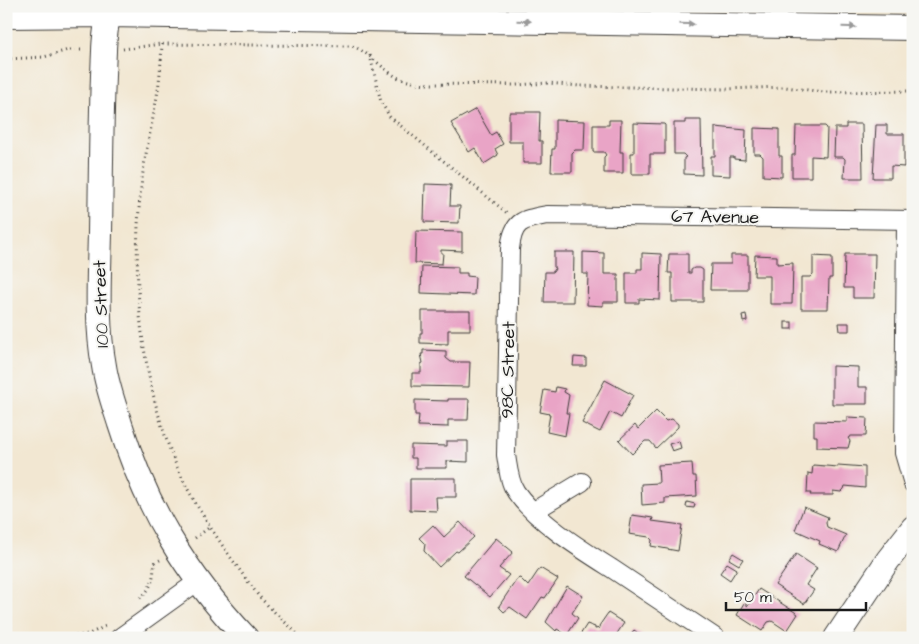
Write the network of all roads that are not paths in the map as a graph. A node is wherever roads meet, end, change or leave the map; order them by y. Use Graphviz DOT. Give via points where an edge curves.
graph roads {
  1 [pos="108,10"];
  2 [pos="6,16"];
  3 [pos="913,28"];
  4 [pos="909,220"];
  5 [pos="519,223"];
  6 [pos="582,482"];
  7 [pos="913,484"];
  8 [pos="534,511"];
  9 [pos="913,528"];
  10 [pos="197,582"];
  11 [pos="119,638"];
  12 [pos="246,638"];
  13 [pos="716,638"];
  14 [pos="836,638"];
  1 -- 2 [label="main road"];
  1 -- 3 [label="main road, one-way"];
  1 -- 10 [label="main road, 100 Street" via="104,50 99,262 99,324 104,365 131,459 148,500"];
  4 -- 5 [label="street, 67 Avenue" via="547,215"];
  4 -- 7 [label="street" via="904,453"];
  5 -- 8 [label="street, 98C Street" via="512,233 510,249 506,455 516,491"];
  6 -- 8 [label="street"];
  8 -- 13 [label="street, 98C Street" via="583,550"];
  9 -- 14 [label="main road"];
  10 -- 11 [label="street"];
  10 -- 12 [label="main road, 100 Street"];
}
